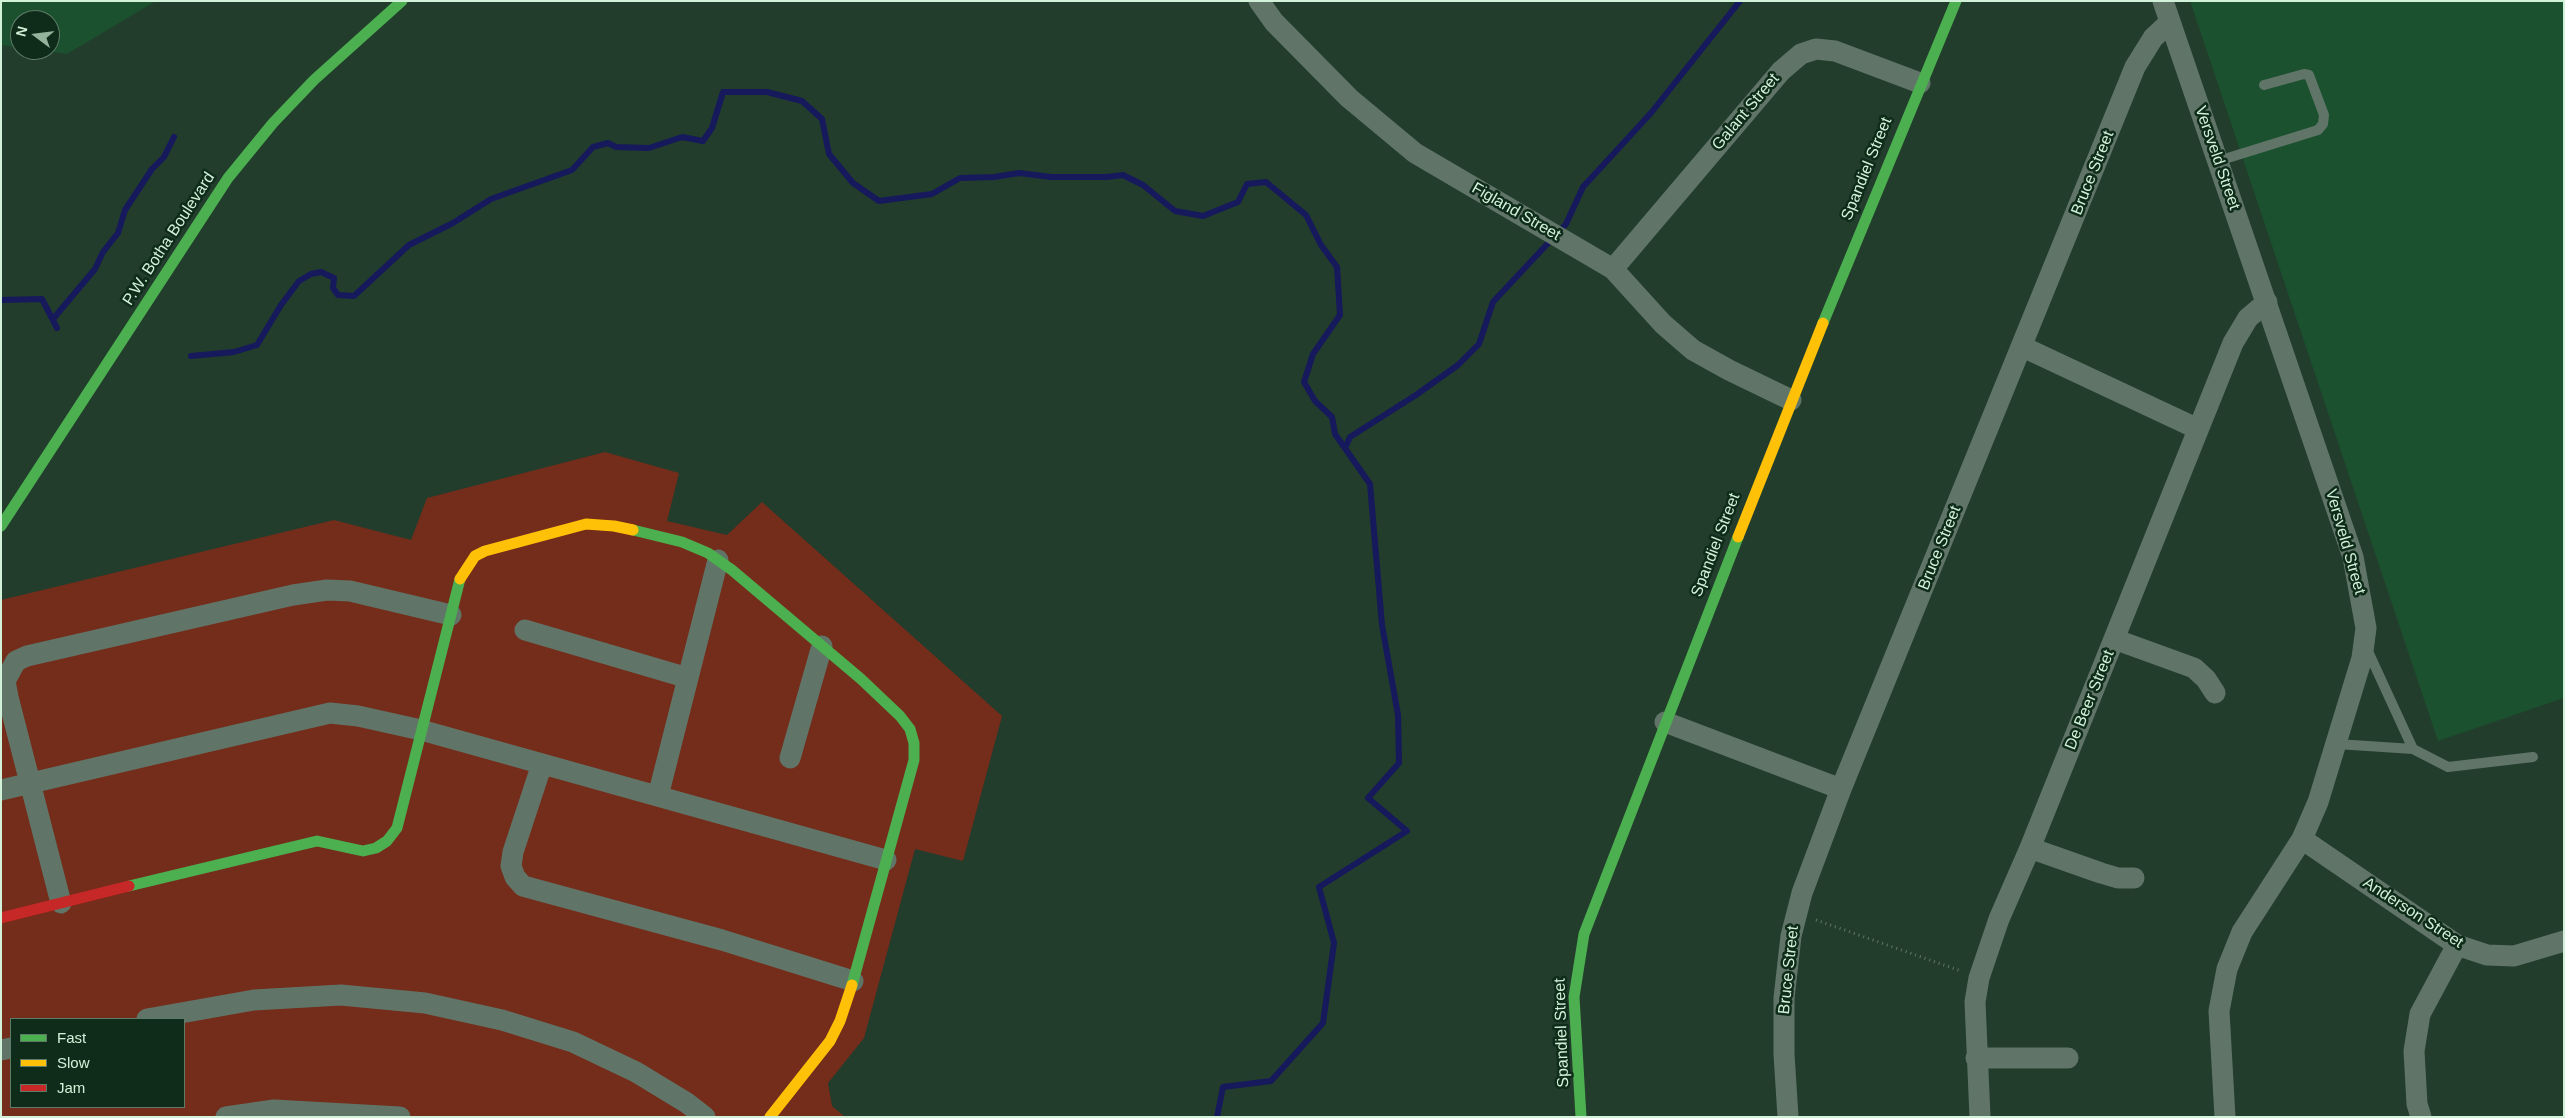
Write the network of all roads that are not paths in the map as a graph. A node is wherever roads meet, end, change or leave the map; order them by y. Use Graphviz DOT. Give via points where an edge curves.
graph roads {
  1 [pos="402,1"];
  2 [pos="1259,1"];
  3 [pos="1956,1"];
  4 [pos="2163,1"];
  5 [pos="2170,22"];
  6 [pos="1920,83"];
  7 [pos="2264,85"];
  8 [pos="2218,162"];
  9 [pos="1613,269"];
  10 [pos="2267,302"];
  11 [pos="2023,347"];
  12 [pos="1790,400"];
  13 [pos="2198,429"];
  14 [pos="1,526"];
  15 [pos="718,560"];
  16 [pos="451,615"];
  17 [pos="525,630"];
  18 [pos="2114,639"];
  19 [pos="2364,644"];
  20 [pos="822,646"];
  21 [pos="688,678"];
  22 [pos="2215,693"];
  23 [pos="1665,722"];
  24 [pos="422,730"];
  25 [pos="2337,744"];
  26 [pos="2413,749"];
  27 [pos="2533,757"];
  28 [pos="790,758"];
  29 [pos="542,764"];
  30 [pos="31,783"];
  31 [pos="1841,789"];
  32 [pos="1,790"];
  33 [pos="658,796"];
  34 [pos="2302,839"];
  35 [pos="2030,848"];
  36 [pos="886,860"];
  37 [pos="2134,878"];
  38 [pos="61,903"];
  39 [pos="1,918"];
  40 [pos="2564,941"];
  41 [pos="2458,945"];
  42 [pos="853,981"];
  43 [pos="153,1018"];
  44 [pos="1976,1058"];
  45 [pos="2068,1058"];
  46 [pos="226,1117"];
  47 [pos="400,1117"];
  48 [pos="705,1117"];
  49 [pos="770,1117"];
  50 [pos="1581,1117"];
  51 [pos="1788,1117"];
  52 [pos="1980,1117"];
  53 [pos="2225,1117"];
  54 [pos="2420,1117"];
  1 -- 14 [label="street, P.W. Botha Boulevard" via="314,80 228,178"];
  2 -- 9 [label="street, Figland Street" via="1274,22 1342,91 1403,143"];
  3 -- 6 [label="street, Spandiel Street"];
  4 -- 5 [label="street"];
  5 -- 8 [label="street, Versveld Street"];
  5 -- 11 [label="street, Bruce Street" via="2152,38 2135,67"];
  6 -- 9 [label="street, Galant Street" via="1836,51 1816,49 1801,54 1781,71"];
  6 -- 12 [label="street, Spandiel Street"];
  7 -- 8 [label="lane" via="2309,75 2324,115 2323,124 2318,130"];
  8 -- 10 [label="street, Versveld Street"];
  9 -- 12 [label="street, Figland Street" via="1663,324 1693,350"];
  10 -- 13 [label="street, De Beer Street" via="2248,318 2238,333"];
  10 -- 19 [label="street, Versveld Street" via="2353,557 2366,628"];
  11 -- 13 [label="street"];
  11 -- 31 [label="street, Bruce Street"];
  12 -- 23 [label="street, Spandiel Street"];
  13 -- 18 [label="street, De Beer Street"];
  15 -- 16 [label="street" via="682,542 614,526 586,524 484,550 475,556 460,580"];
  15 -- 20 [label="street"];
  15 -- 21 [label="street"];
  16 -- 24 [label="street"];
  16 -- 30 [label="street" via="350,591 328,590 293,594 27,656 16,662 5,681"];
  17 -- 21 [label="street"];
  18 -- 22 [label="street" via="2194,668"];
  18 -- 35 [label="street, De Beer Street"];
  19 -- 25 [label="street, Versveld Street"];
  19 -- 26 [label="lane"];
  20 -- 28 [label="street"];
  20 -- 36 [label="street" via="900,716 910,729 914,760"];
  21 -- 33 [label="street"];
  23 -- 31 [label="street"];
  23 -- 50 [label="street, Spandiel Street" via="1584,934 1574,997"];
  24 -- 29 [label="street"];
  24 -- 30 [label="street" via="330,713"];
  24 -- 38 [label="street" via="397,828 387,841 376,848 364,851 317,841"];
  25 -- 26 [label="lane"];
  25 -- 34 [label="street, Versveld Street"];
  26 -- 27 [label="lane" via="2448,766"];
  29 -- 33 [label="street"];
  29 -- 42 [label="street" via="513,852 511,866 523,886 722,940"];
  30 -- 32 [label="street"];
  30 -- 38 [label="street"];
  31 -- 51 [label="street, Bruce Street" via="1791,936 1784,998"];
  33 -- 36 [label="street"];
  34 -- 41 [label="street, Anderson Street"];
  34 -- 53 [label="street, Versveld Street" via="2242,932 2227,969 2219,1011"];
  35 -- 37 [label="street" via="2118,878"];
  35 -- 44 [label="street, De Beer Street" via="1999,919 1979,978 1975,1002"];
  36 -- 42 [label="street"];
  38 -- 39 [label="street"];
  40 -- 41 [label="street, Anderson Street" via="2514,956 2488,955"];
  41 -- 54 [label="street" via="2420,1014 2414,1050"];
  42 -- 49 [label="street" via="830,1041"];
  43 -- 48 [label="street" via="254,1000 341,995 425,1003 502,1020 573,1042 636,1072"];
  44 -- 45 [label="street"];
  44 -- 52 [label="street, De Beer Street"];
  46 -- 47 [label="street" via="274,1110"];
}
